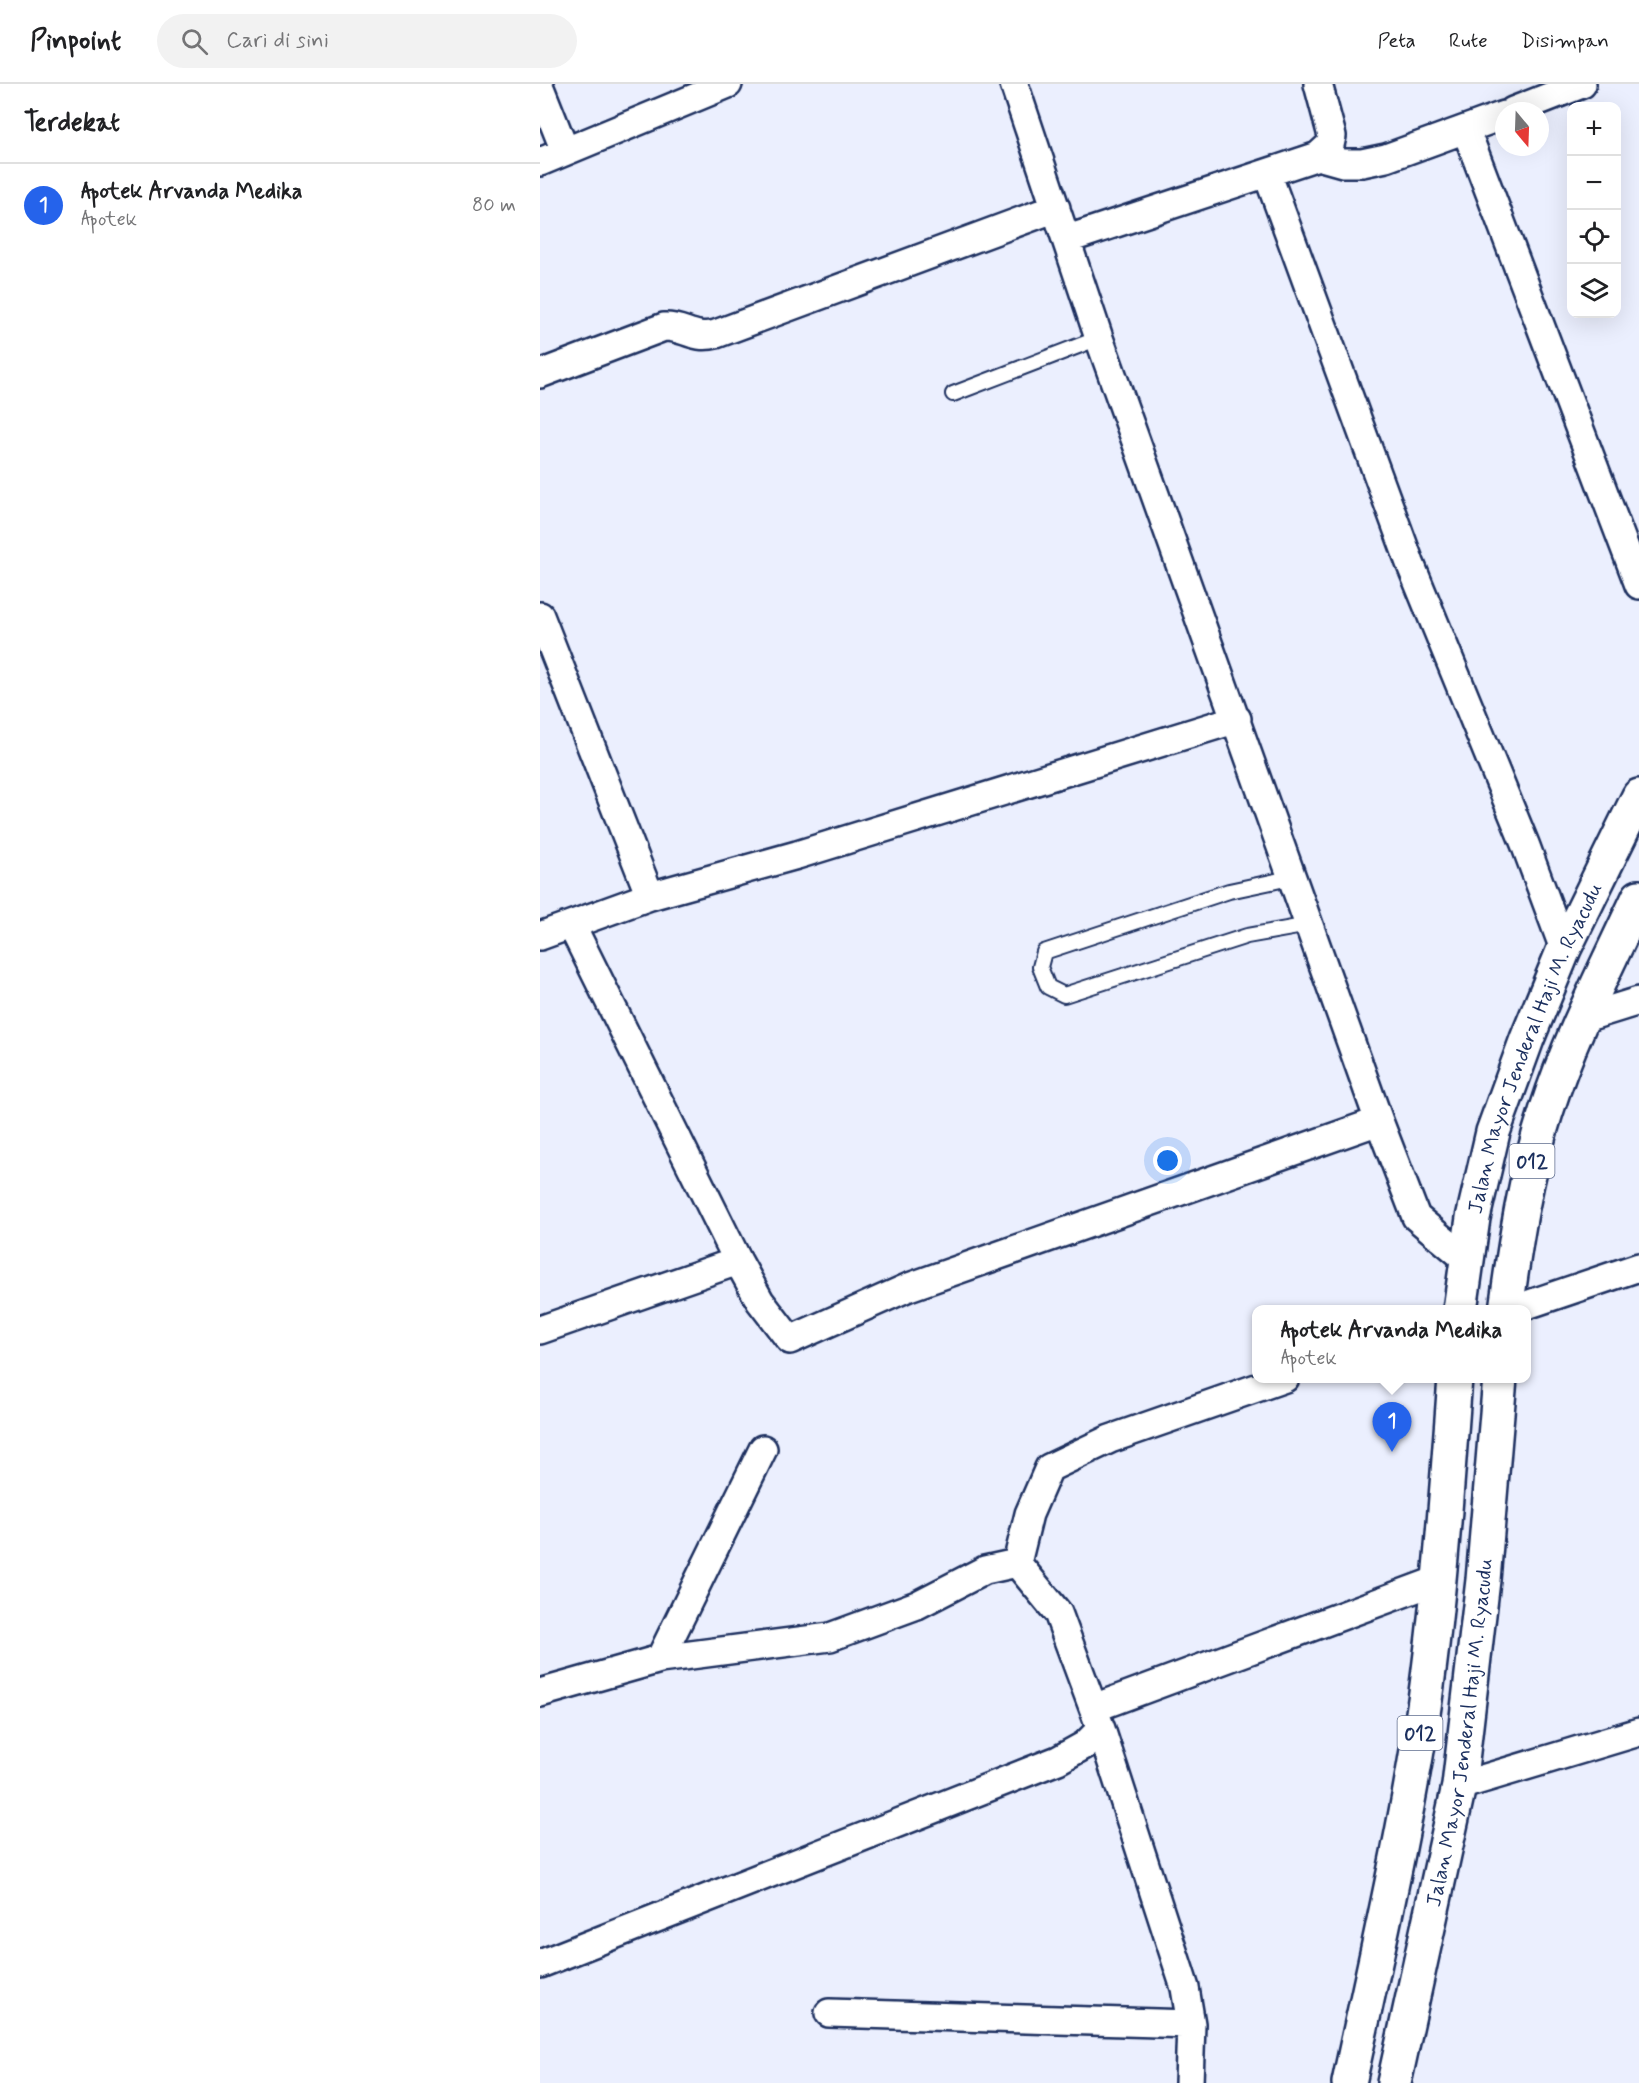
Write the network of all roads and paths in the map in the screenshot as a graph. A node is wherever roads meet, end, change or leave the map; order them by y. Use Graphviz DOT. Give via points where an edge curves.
graph roads {
  1 [pos="728,84"];
  2 [pos="1014,84"];
  3 [pos="1318,84"];
  4 [pos="1582,84"];
  5 [pos="540,88"];
  6 [pos="1536,102"];
  7 [pos="1495,119"];
  8 [pos="1466,130"];
  9 [pos="565,151"];
  10 [pos="1318,156"];
  11 [pos="540,162"];
  12 [pos="1267,173"];
  13 [pos="1056,207"];
  14 [pos="1068,240"];
  15 [pos="1099,338"];
  16 [pos="540,374"];
  17 [pos="953,394"];
  18 [pos="1639,585"];
  19 [pos="540,616"];
  20 [pos="1237,719"];
  21 [pos="1639,796"];
  22 [pos="1290,878"];
  23 [pos="651,896"];
  24 [pos="1639,897"];
  25 [pos="1309,925"];
  26 [pos="572,926"];
  27 [pos="540,936"];
  28 [pos="1564,950"];
  29 [pos="1639,1001"];
  30 [pos="1581,1020"];
  31 [pos="1378,1121"];
  32 [pos="1466,1259"];
  33 [pos="738,1261"];
  34 [pos="1639,1267"];
  35 [pos="1461,1305"];
  36 [pos="1507,1305"];
  37 [pos="1527,1305"];
  38 [pos="540,1330"];
  39 [pos="1271,1383"];
  40 [pos="1455,1383"];
  41 [pos="1500,1383"];
  42 [pos="763,1449"];
  43 [pos="1017,1563"];
  44 [pos="1441,1579"];
  45 [pos="660,1659"];
  46 [pos="540,1693"];
  47 [pos="1098,1718"];
  48 [pos="1639,1732"];
  49 [pos="1459,1786"];
  50 [pos="540,1964"];
  51 [pos="829,2013"];
  52 [pos="1191,2024"];
  53 [pos="1189,2083"];
  54 [pos="1349,2083"];
  55 [pos="1394,2083"];
  1 -- 9 [label="street"];
  2 -- 13 [label="street"];
  3 -- 10 [label="street" via="1332,136 1330,145"];
  4 -- 6 [label="street"];
  5 -- 9 [label="street"];
  7 -- 8 [label="street"];
  8 -- 10 [label="street" via="1362,163"];
  8 -- 18 [label="street"];
  9 -- 11 [label="street"];
  10 -- 12 [label="street"];
  12 -- 14 [label="street"];
  12 -- 28 [label="street" via="1410,563"];
  13 -- 14 [label="street"];
  13 -- 16 [label="street" via="716,334 697,337 664,327"];
  14 -- 15 [label="street"];
  15 -- 17 [label="lane"];
  15 -- 20 [label="street"];
  19 -- 23 [label="street"];
  20 -- 22 [label="street"];
  20 -- 23 [label="street"];
  21 -- 28 [label="main road, Jalan Mayor Jenderal Haji M. Ryacudu / 012"];
  22 -- 25 [label="street"];
  22 -- 25 [label="lane" via="1229,891 1044,952 1040,967 1048,987 1064,995 1247,936"];
  23 -- 26 [label="street"];
  24 -- 30 [label="main road, Jalan Mayor Jenderal Haji M. Ryacudu / 012"];
  25 -- 31 [label="street"];
  26 -- 27 [label="street"];
  26 -- 33 [label="street"];
  28 -- 32 [label="main road, Jalan Mayor Jenderal Haji M. Ryacudu / 012" via="1493,1132"];
  29 -- 30 [label="street"];
  30 -- 36 [label="main road, Jalan Mayor Jenderal Haji M. Ryacudu / 012" via="1536,1145 1515,1242"];
  31 -- 32 [label="street" via="1416,1217"];
  31 -- 33 [label="street" via="909,1287 790,1340 760,1301"];
  32 -- 35 [label="main road, Jalan Mayor Jenderal Haji M. Ryacudu / 012"];
  33 -- 38 [label="street"];
  34 -- 37 [label="street"];
  39 -- 43 [label="street" via="1110,1439 1049,1468 1029,1514"];
  40 -- 44 [label="main road, Jalan Mayor Jenderal Haji M. Ryacudu / 012"];
  41 -- 49 [label="main road, Jalan Mayor Jenderal Haji M. Ryacudu / 012" via="1483,1580"];
  42 -- 45 [label="street"];
  43 -- 45 [label="street" via="985,1570 916,1605 830,1637"];
  43 -- 47 [label="street" via="1058,1613"];
  44 -- 47 [label="street"];
  44 -- 54 [label="main road, Jalan Mayor Jenderal Haji M. Ryacudu / 012" via="1408,1806"];
  45 -- 46 [label="street"];
  47 -- 50 [label="street" via="1085,1745 1058,1760"];
  47 -- 52 [label="street" via="1185,1988"];
  48 -- 49 [label="street"];
  49 -- 55 [label="main road, Jalan Mayor Jenderal Haji M. Ryacudu / 012"];
  51 -- 52 [label="street"];
  52 -- 53 [label="street"];
}
